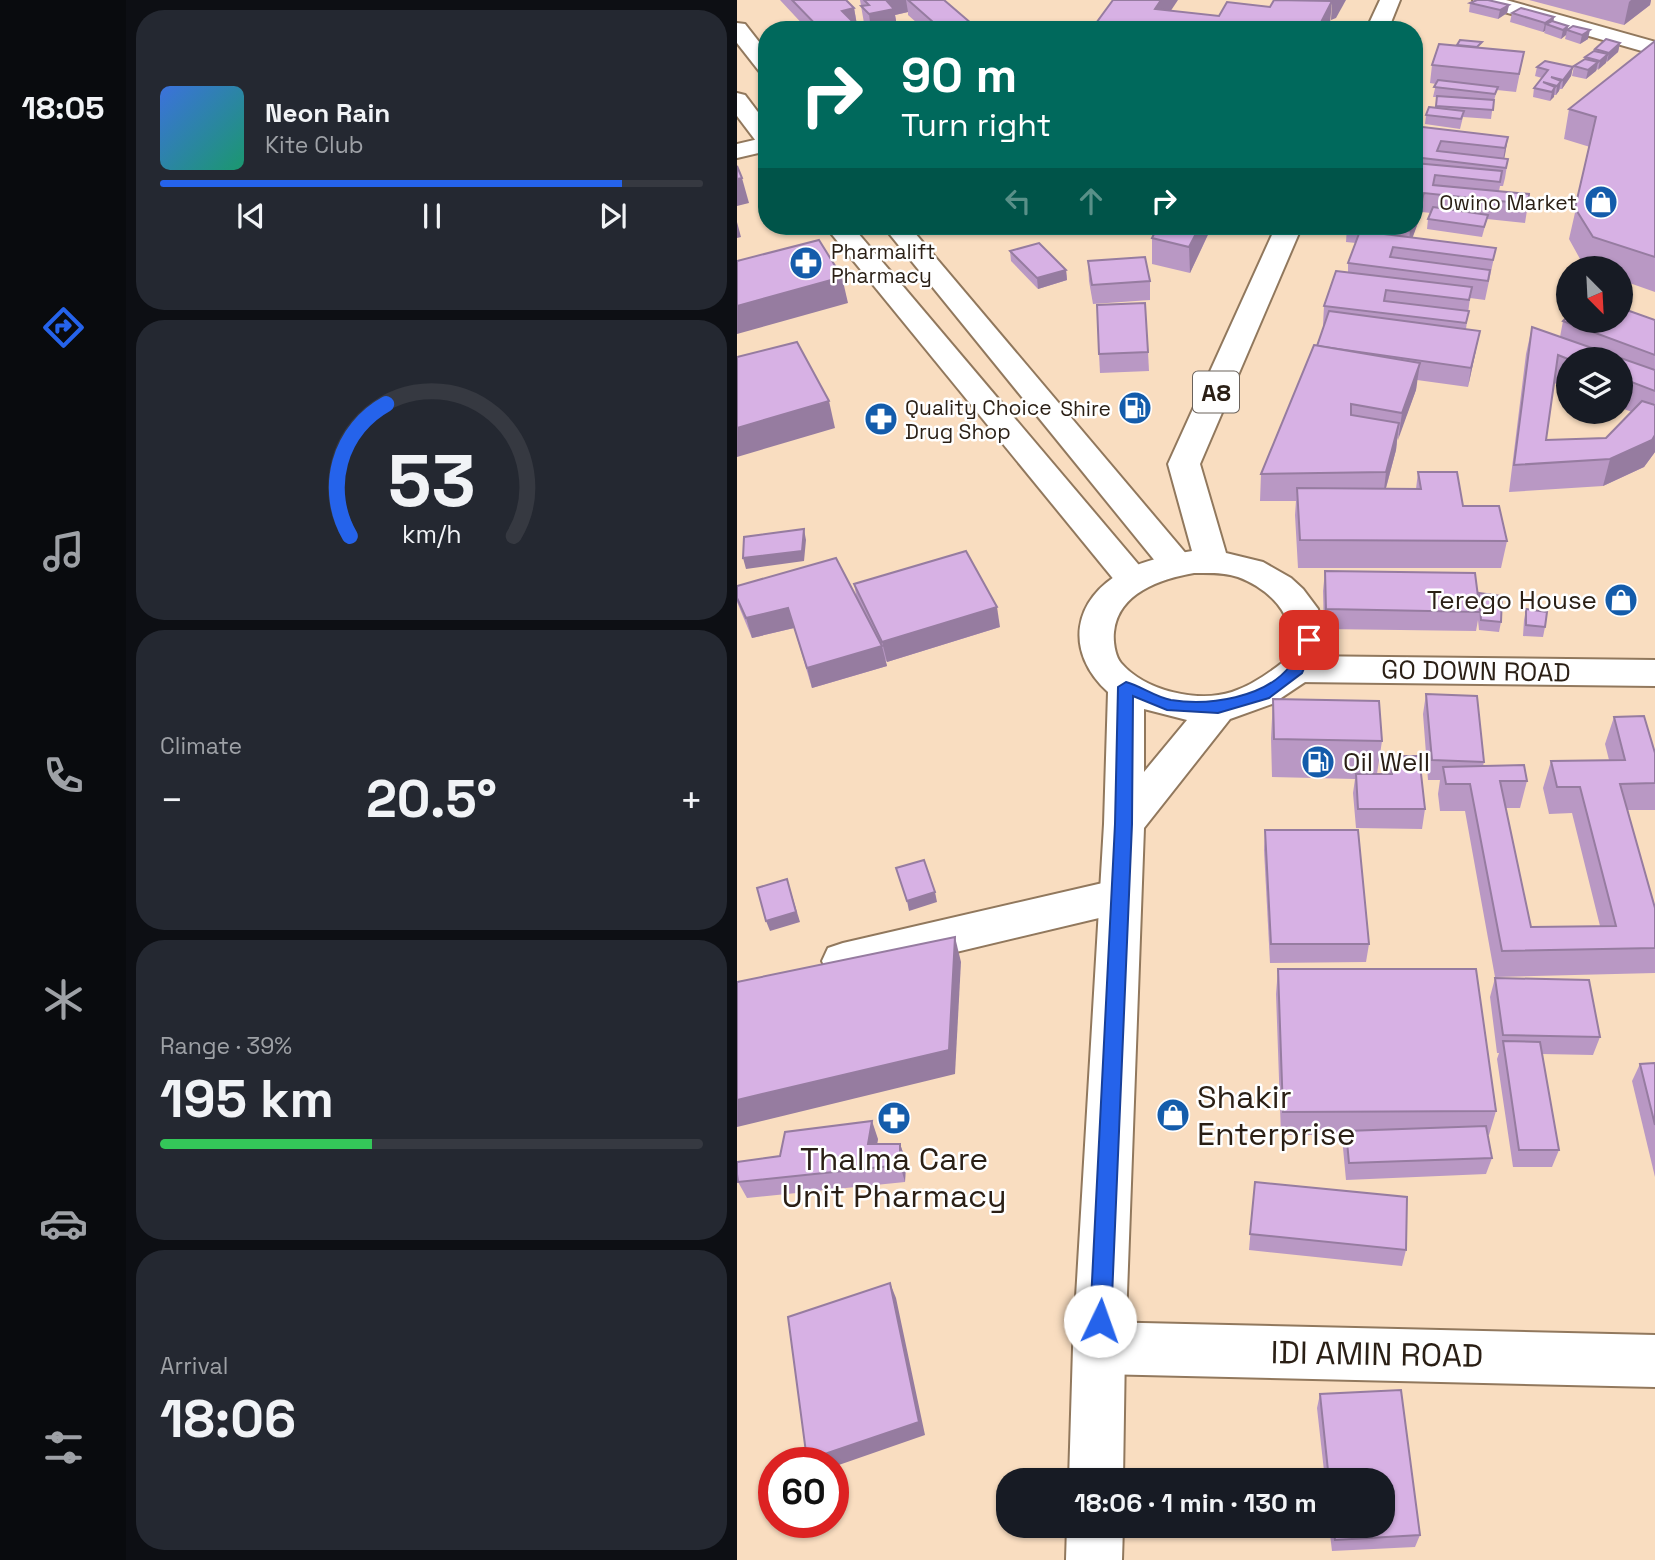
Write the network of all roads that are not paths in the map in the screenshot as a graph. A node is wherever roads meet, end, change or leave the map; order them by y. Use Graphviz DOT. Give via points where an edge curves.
graph roads {
  1 [pos="1390,0"];
  2 [pos="1483,0"];
  3 [pos="1381,21"];
  4 [pos="1645,26"];
  5 [pos="737,29"];
  6 [pos="1625,40"];
  7 [pos="1655,48"];
  8 [pos="758,55"];
  9 [pos="737,100"];
  10 [pos="758,129"];
  11 [pos="758,145"];
  12 [pos="737,151"];
  13 [pos="845,235"];
  14 [pos="903,235"];
  15 [pos="1285,235"];
  16 [pos="1212,562"];
  17 [pos="1176,564"];
  18 [pos="1132,579"];
  19 [pos="1297,669"];
  20 [pos="1655,673"];
  21 [pos="1126,687"];
  22 [pos="1218,708"];
  23 [pos="1124,824"];
  24 [pos="1120,896"];
  25 [pos="803,971"];
  26 [pos="1099,1348"];
  27 [pos="1655,1361"];
  28 [pos="1096,1468"];
  29 [pos="1095,1538"];
  30 [pos="1094,1560"];
  1 -- 3 [label="main road"];
  2 -- 6 [label="main road"];
  4 -- 6 [label="main road"];
  5 -- 8 [label="main road"];
  6 -- 7 [label="main road"];
  9 -- 10 [label="main road"];
  11 -- 12 [label="main road"];
  13 -- 18 [label="main road"];
  14 -- 17 [label="main road"];
  15 -- 16 [label="main road, A8" via="1184,464"];
  16 -- 17 [label="main road"];
  16 -- 19 [label="main road" via="1262,575 1283,587 1304,612 1309,640"];
  17 -- 18 [label="main road"];
  18 -- 21 [label="main road" via="1106,603 1095,631 1102,661"];
  19 -- 20 [label="main road, GO DOWN ROAD"];
  19 -- 22 [label="main road" via="1264,695"];
  21 -- 22 [label="main road" via="1167,705"];
  21 -- 23 [label="main road"];
  22 -- 23 [label="main road"];
  23 -- 24 [label="main road"];
  24 -- 25 [label="main road"];
  24 -- 26 [label="main road"];
  26 -- 27 [label="main road, IDI AMIN ROAD"];
  26 -- 28 [label="main road"];
  29 -- 30 [label="main road"];
}
